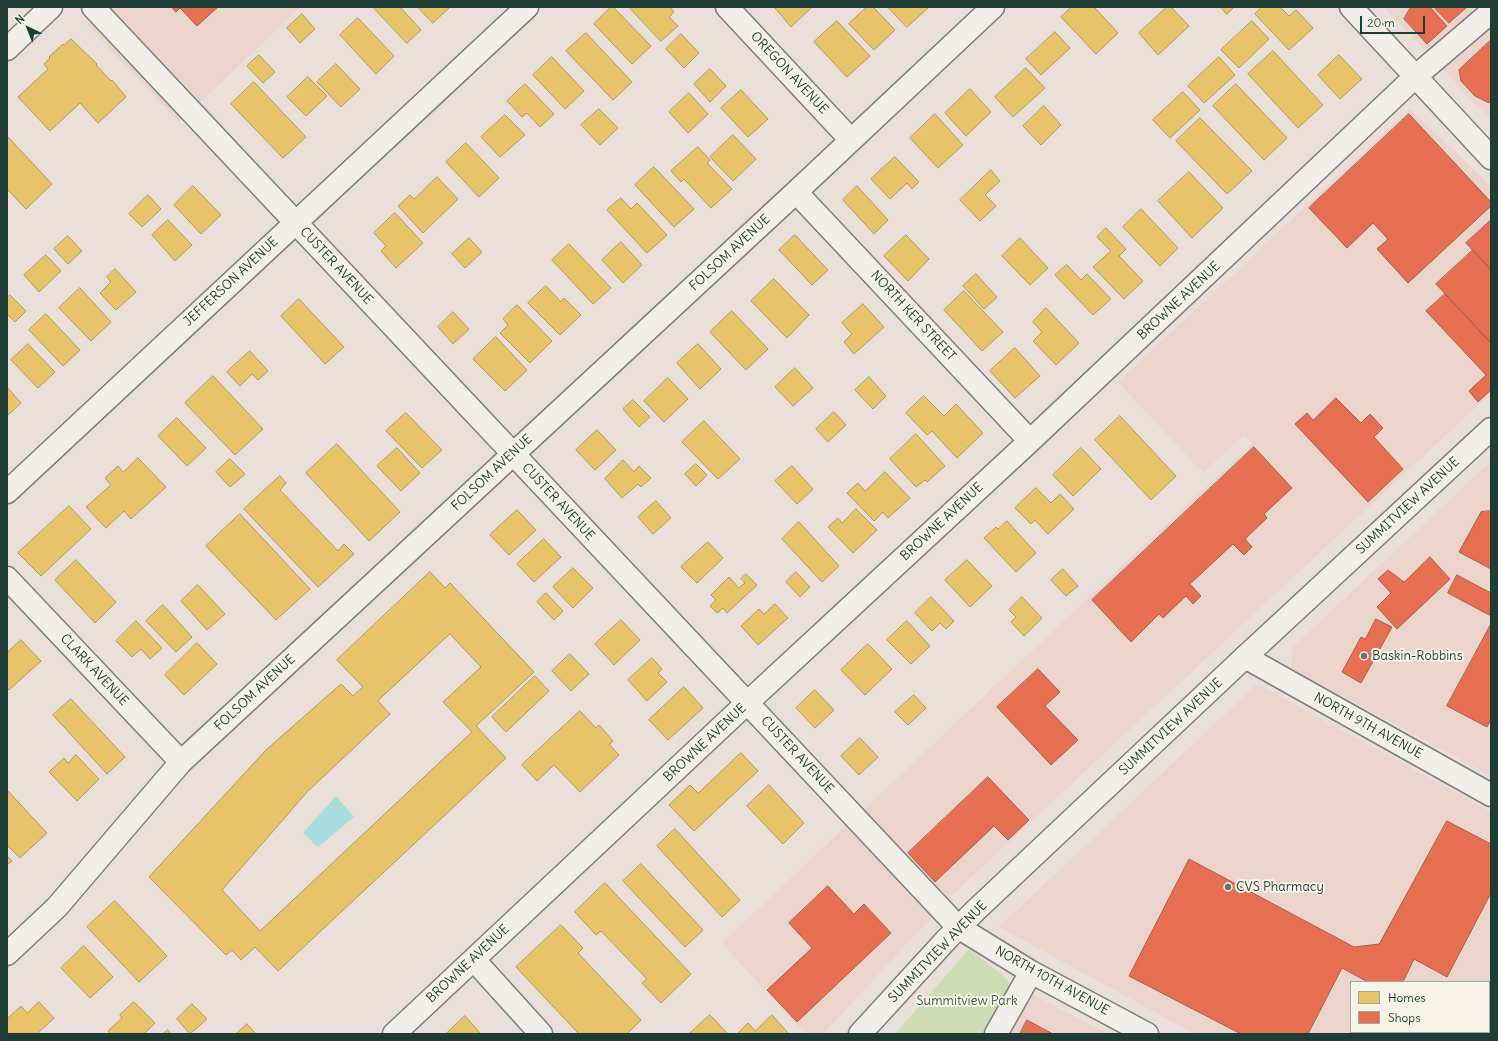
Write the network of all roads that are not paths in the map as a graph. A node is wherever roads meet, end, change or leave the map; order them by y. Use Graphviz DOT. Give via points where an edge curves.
graph roads {
  1 [pos="52,7"];
  2 [pos="93,7"];
  3 [pos="527,7"];
  4 [pos="728,7"];
  5 [pos="993,7"];
  6 [pos="1351,7"];
  7 [pos="1491,12"];
  8 [pos="7,49"];
  9 [pos="1416,76"];
  10 [pos="851,140"];
  11 [pos="1489,148"];
  12 [pos="796,192"];
  13 [pos="295,222"];
  14 [pos="1491,429"];
  15 [pos="1030,441"];
  16 [pos="513,454"];
  17 [pos="7,492"];
  18 [pos="7,578"];
  19 [pos="1245,657"];
  20 [pos="747,703"];
  21 [pos="181,762"];
  22 [pos="1491,795"];
  23 [pos="958,927"];
  24 [pos="7,954"];
  25 [pos="474,960"];
  26 [pos="1031,972"];
  27 [pos="394,1034"];
  28 [pos="541,1034"];
  29 [pos="860,1034"];
  30 [pos="996,1034"];
  31 [pos="1147,1034"];
  1 -- 8 [label="street"];
  2 -- 13 [label="street, CUSTER AVENUE"];
  3 -- 13 [label="street, JEFFERSON AVENUE"];
  4 -- 10 [label="street, OREGON AVENUE"];
  5 -- 10 [label="street, FOLSOM AVENUE"];
  6 -- 9 [label="street"];
  7 -- 9 [label="street, BROWNE AVENUE"];
  9 -- 11 [label="street"];
  9 -- 15 [label="street, BROWNE AVENUE"];
  10 -- 12 [label="street, FOLSOM AVENUE"];
  12 -- 15 [label="street, NORTH KER STREET"];
  12 -- 16 [label="street, FOLSOM AVENUE"];
  13 -- 16 [label="street, CUSTER AVENUE"];
  13 -- 17 [label="street, JEFFERSON AVENUE"];
  14 -- 19 [label="street, SUMMITVIEW AVENUE"];
  15 -- 20 [label="street, BROWNE AVENUE"];
  16 -- 20 [label="street, CUSTER AVENUE"];
  16 -- 21 [label="street, FOLSOM AVENUE"];
  18 -- 21 [label="street, CLARK AVENUE"];
  19 -- 22 [label="street, NORTH 9TH AVENUE"];
  19 -- 23 [label="street, SUMMITVIEW AVENUE"];
  20 -- 23 [label="street, CUSTER AVENUE"];
  20 -- 25 [label="street, BROWNE AVENUE"];
  21 -- 24 [label="street, FOLSOM AVENUE" via="57,908"];
  23 -- 26 [label="street, NORTH 10TH AVENUE"];
  23 -- 29 [label="street, SUMMITVIEW AVENUE"];
  25 -- 27 [label="street, BROWNE AVENUE"];
  25 -- 28 [label="street"];
  26 -- 30 [label="street"];
  26 -- 31 [label="street, NORTH 10TH AVENUE"];
}
